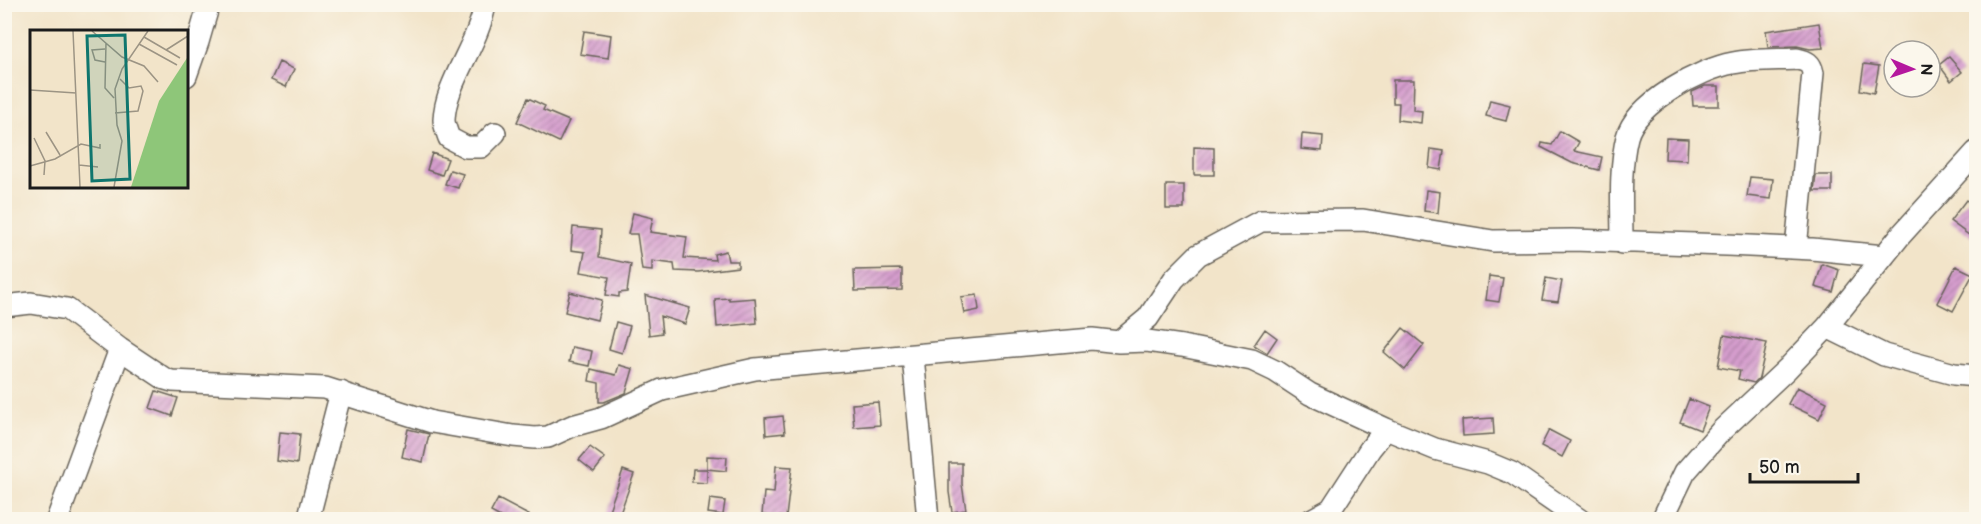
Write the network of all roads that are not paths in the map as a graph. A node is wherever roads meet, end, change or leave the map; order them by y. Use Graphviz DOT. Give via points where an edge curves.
graph roads {
  1 [pos="209,4"];
  2 [pos="484,4"];
  3 [pos="188,70"];
  4 [pos="495,133"];
  5 [pos="1977,152"];
  6 [pos="1622,243"];
  7 [pos="1796,248"];
  8 [pos="1884,256"];
  9 [pos="4,306"];
  10 [pos="1827,327"];
  11 [pos="1119,342"];
  12 [pos="120,349"];
  13 [pos="913,356"];
  14 [pos="1977,376"];
  15 [pos="341,392"];
  16 [pos="1386,429"];
  17 [pos="57,519"];
  18 [pos="308,519"];
  19 [pos="928,519"];
  20 [pos="1311,519"];
  21 [pos="1580,519"];
  22 [pos="1662,519"];
  1 -- 3 [label="street"];
  2 -- 4 [label="street" via="480,26 450,94 444,121 449,138 466,147 481,147"];
  5 -- 8 [label="street"];
  6 -- 7 [label="street"];
  6 -- 7 [label="street" via="1627,135 1653,101 1701,72 1734,62 1797,59 1807,61 1813,73"];
  6 -- 11 [label="street" via="1493,241 1363,220 1262,221 1198,255 1174,279 1148,318"];
  7 -- 8 [label="street"];
  8 -- 10 [label="street"];
  9 -- 12 [label="street" via="31,303 67,309"];
  10 -- 14 [label="street" via="1884,356"];
  10 -- 22 [label="street" via="1685,472"];
  11 -- 13 [label="street" via="1092,339"];
  11 -- 16 [label="street" via="1147,341 1252,360 1275,370 1310,394"];
  12 -- 15 [label="street" via="172,381 299,386"];
  12 -- 17 [label="street"];
  13 -- 15 [label="street" via="755,369 687,383 601,418 535,438 432,422"];
  13 -- 19 [label="street"];
  15 -- 18 [label="street"];
  16 -- 20 [label="street" via="1331,509"];
  16 -- 21 [label="street" via="1512,473"];
}
